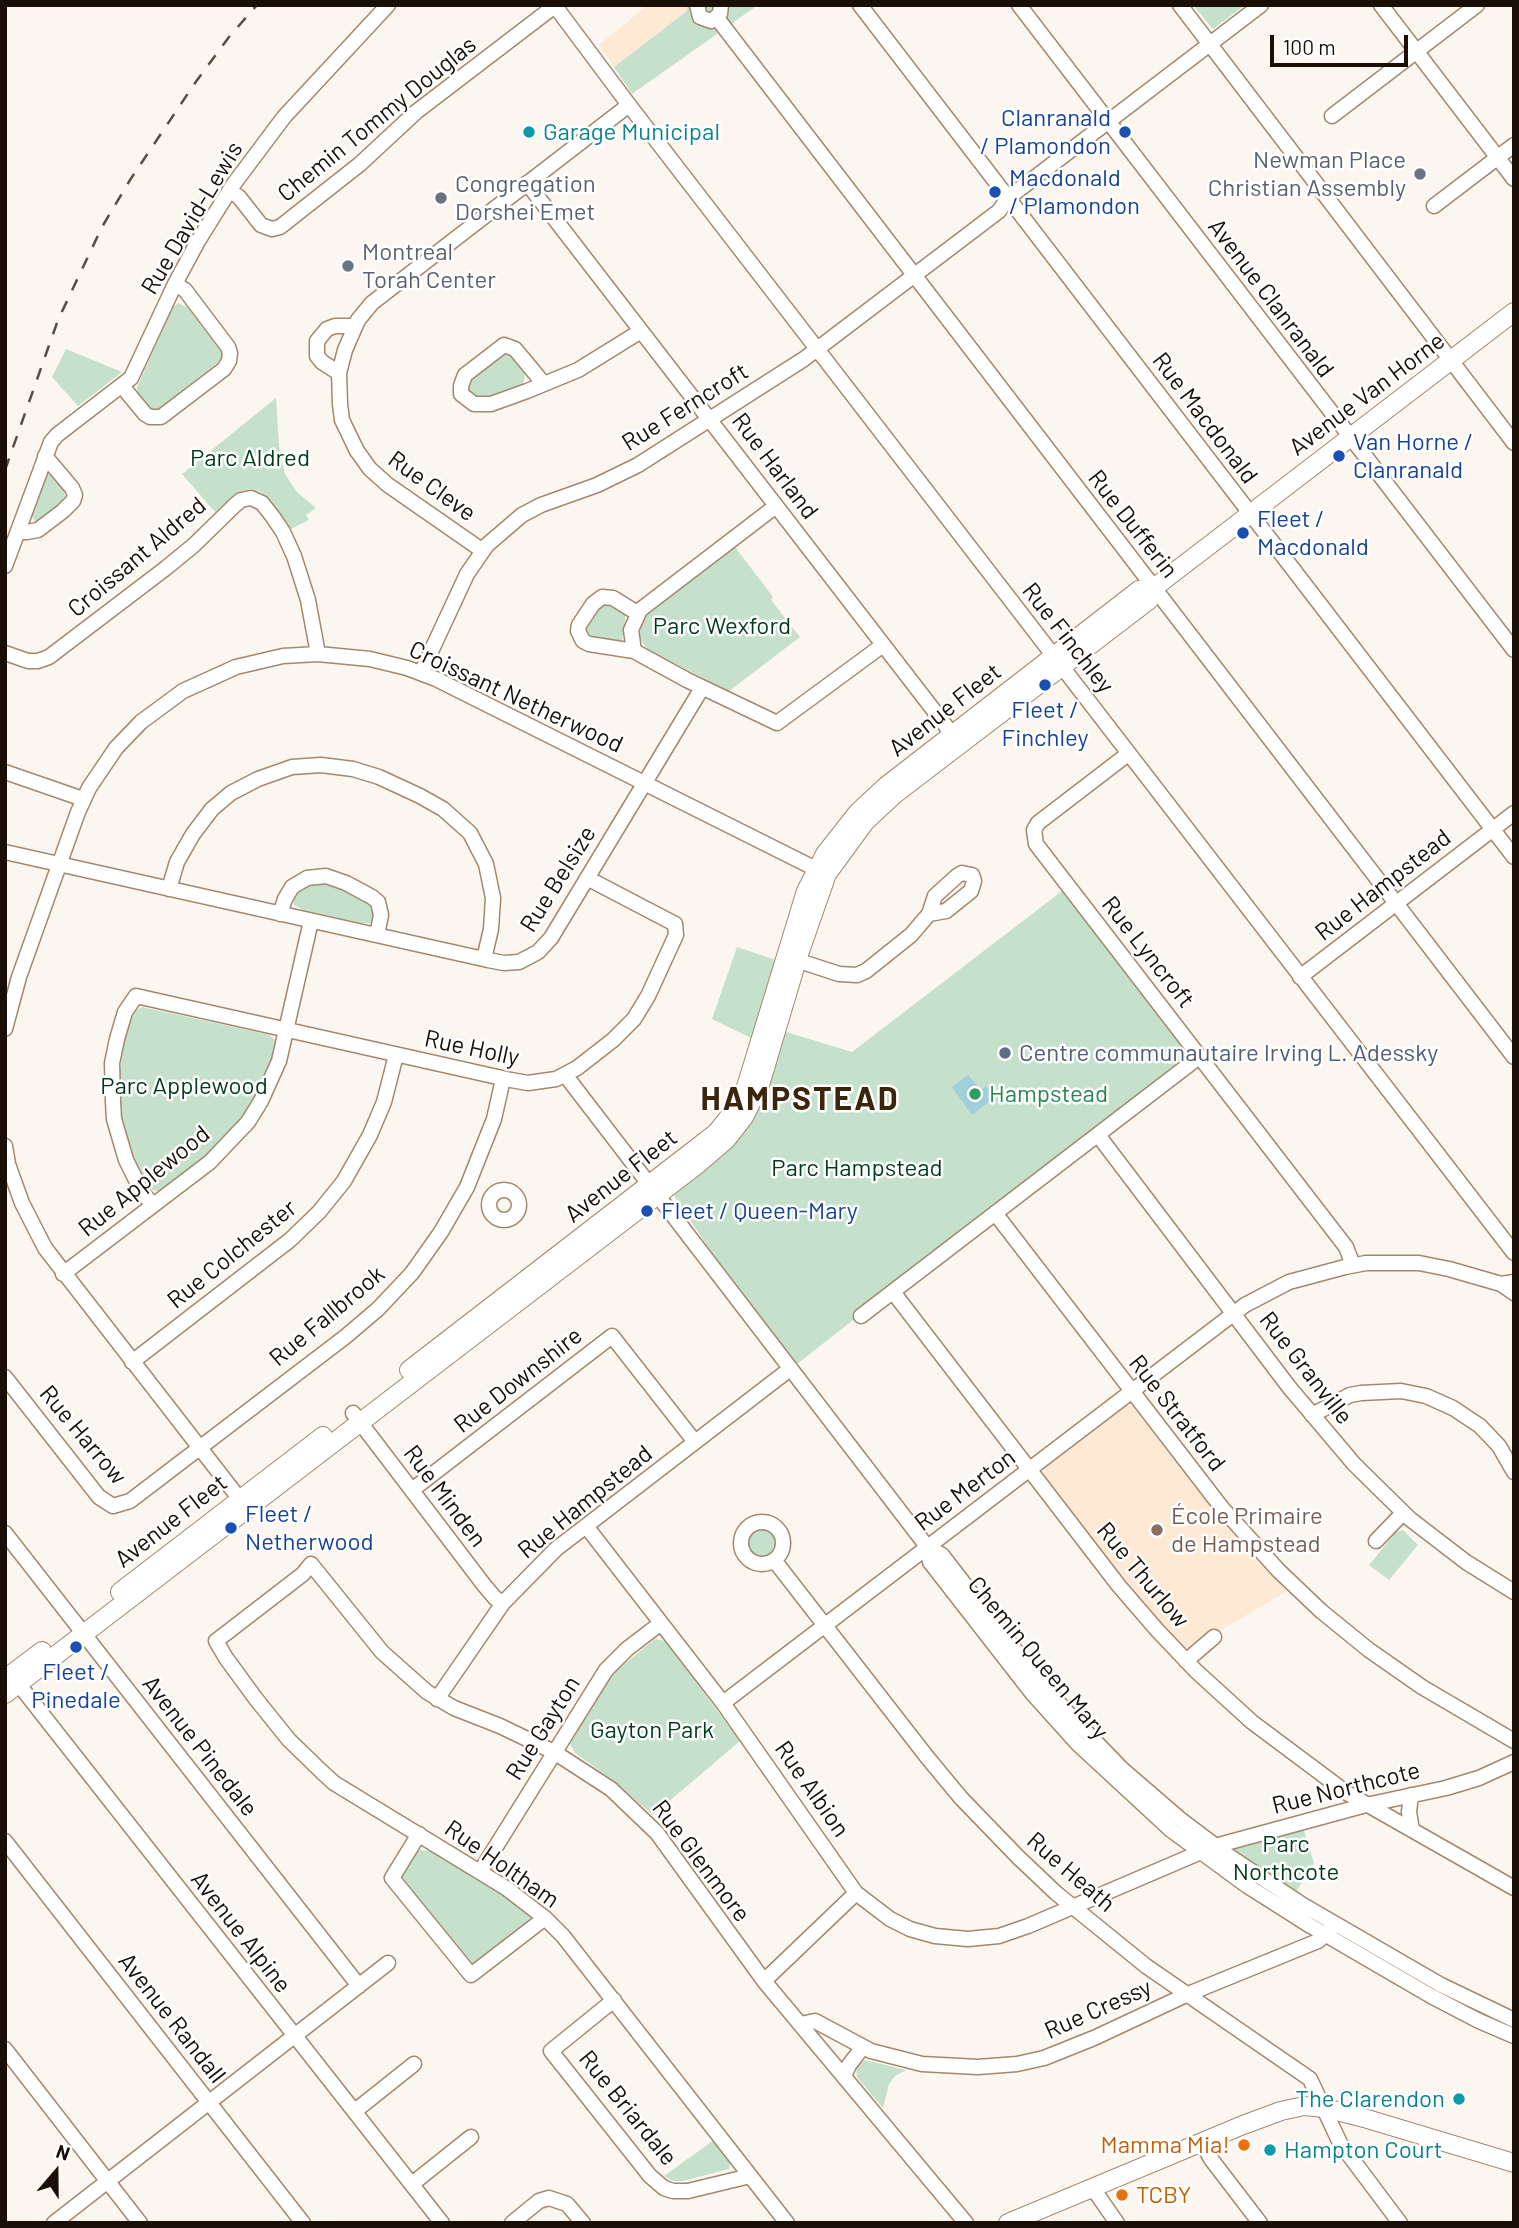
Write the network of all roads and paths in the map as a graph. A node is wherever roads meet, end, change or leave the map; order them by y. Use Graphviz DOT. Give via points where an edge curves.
graph roads {
  1 [pos="388,5"];
  2 [pos="697,5"];
  3 [pos="860,5"];
  4 [pos="1019,5"];
  5 [pos="1180,5"];
  6 [pos="1261,5"];
  7 [pos="1381,5"];
  8 [pos="1477,5"];
  9 [pos="556,6"];
  10 [pos="719,12"];
  11 [pos="1210,45"];
  12 [pos="1416,52"];
  13 [pos="629,104"];
  14 [pos="1332,116"];
  15 [pos="1108,121"];
  16 [pos="1514,145"];
  17 [pos="1497,158"];
  18 [pos="1514,179"];
  19 [pos="527,183"];
  20 [pos="230,191"];
  21 [pos="1008,198"];
  22 [pos="1434,206"];
  23 [pos="913,276"];
  24 [pos="175,284"];
  25 [pos="1514,312"];
  26 [pos="354,326"];
  27 [pos="641,331"];
  28 [pos="817,349"];
  29 [pos="1450,361"];
  30 [pos="339,373"];
  31 [pos="544,384"];
  32 [pos="122,386"];
  33 [pos="710,419"];
  34 [pos="1349,437"];
  35 [pos="1514,443"];
  36 [pos="45,456"];
  37 [pos="776,506"];
  38 [pos="1250,514"];
  39 [pos="18,531"];
  40 [pos="483,551"];
  41 [pos="5,566"];
  42 [pos="1154,588"];
  43 [pos="637,613"];
  44 [pos="883,645"];
  45 [pos="634,650"];
  46 [pos="1514,650"];
  47 [pos="5,653"];
  48 [pos="318,654"];
  49 [pos="1058,661"];
  50 [pos="421,673"];
  51 [pos="702,688"];
  52 [pos="956,739"];
  53 [pos="1128,754"];
  54 [pos="5,772"];
  55 [pos="645,783"];
  56 [pos="83,799"];
  57 [pos="1514,813"];
  58 [pos="1493,829"];
  59 [pos="5,852"];
  60 [pos="1514,858"];
  61 [pos="58,865"];
  62 [pos="822,872"];
  63 [pos="587,878"];
  64 [pos="169,889"];
  65 [pos="1396,904"];
  66 [pos="280,914"];
  67 [pos="929,915"];
  68 [pos="311,921"];
  69 [pos="377,935"];
  70 [pos="484,959"];
  71 [pos="791,959"];
  72 [pos="1300,977"];
  73 [pos="5,1029"];
  74 [pos="286,1030"];
  75 [pos="396,1055"];
  76 [pos="1199,1057"];
  77 [pos="1514,1058"];
  78 [pos="566,1076"];
  79 [pos="503,1079"];
  80 [pos="1097,1135"];
  81 [pos="5,1146"];
  82 [pos="7,1164"];
  83 [pos="467,1186"];
  84 [pos="653,1190"];
  85 [pos="490,1198"];
  86 [pos="153,1204"];
  87 [pos="995,1213"];
  88 [pos="1514,1253"];
  89 [pos="1353,1265"];
  90 [pos="63,1274"];
  91 [pos="1507,1283"];
  92 [pos="893,1292"];
  93 [pos="1514,1293"];
  94 [pos="1234,1313"];
  95 [pos="862,1316"];
  96 [pos="132,1362"];
  97 [pos="790,1369"];
  98 [pos="5,1377"];
  99 [pos="1131,1391"];
  100 [pos="1312,1415"];
  101 [pos="356,1418"];
  102 [pos="695,1442"];
  103 [pos="199,1449"];
  104 [pos="1030,1469"];
  105 [pos="1514,1472"];
  106 [pos="412,1490"];
  107 [pos="243,1504"];
  108 [pos="1403,1513"];
  109 [pos="586,1526"];
  110 [pos="5,1533"];
  111 [pos="1376,1541"];
  112 [pos="927,1547"];
  113 [pos="774,1560"];
  114 [pos="1513,1588"];
  115 [pos="503,1603"];
  116 [pos="661,1623"];
  117 [pos="825,1626"];
  118 [pos="80,1630"];
  119 [pos="1214,1637"];
  120 [pos="216,1641"];
  121 [pos="1186,1661"];
  122 [pos="9,1680"];
  123 [pos="437,1699"];
  124 [pos="723,1703"];
  125 [pos="1062,1717"];
  126 [pos="1514,1741"];
  127 [pos="554,1752"];
  128 [pos="1514,1762"];
  129 [pos="1411,1795"];
  130 [pos="1366,1805"];
  131 [pos="1412,1830"];
  132 [pos="419,1834"];
  133 [pos="5,1841"];
  134 [pos="1215,1846"];
  135 [pos="1199,1852"];
  136 [pos="480,1872"];
  137 [pos="1514,1888"];
  138 [pos="856,1893"];
  139 [pos="1072,1906"];
  140 [pos="545,1918"];
  141 [pos="1330,1929"];
  142 [pos="388,1963"];
  143 [pos="764,1981"];
  144 [pos="359,1986"];
  145 [pos="1188,1994"];
  146 [pos="614,2000"];
  147 [pos="1514,2020"];
  148 [pos="800,2024"];
  149 [pos="1514,2036"];
  150 [pos="294,2037"];
  151 [pos="863,2047"];
  152 [pos="5,2049"];
  153 [pos="414,2064"];
  154 [pos="844,2076"];
  155 [pos="209,2103"];
  156 [pos="1325,2108"];
  157 [pos="355,2111"];
  158 [pos="471,2137"];
  159 [pos="1202,2142"];
  160 [pos="1514,2163"];
  161 [pos="750,2176"];
  162 [pos="108,2181"];
  163 [pos="412,2184"];
  164 [pos="1092,2187"];
  165 [pos="54,2223"];
  166 [pos="140,2223"];
  167 [pos="303,2223"];
  168 [pos="442,2223"];
  169 [pos="512,2223"];
  170 [pos="583,2223"];
  171 [pos="787,2223"];
  172 [pos="966,2223"];
  173 [pos="1008,2223"];
  174 [pos="1117,2223"];
  175 [pos="1261,2223"];
  176 [pos="1400,2223"];
  1 -- 20 [label="street, Rue David-Lewis" via="284,117"];
  2 -- 10 [label="street, Rue Dufferin" via="703,19 711,21"];
  3 -- 21 [label="street, Rue Macdonald"];
  4 -- 15 [label="street, Avenue Clanranald"];
  5 -- 11 [label="street"];
  6 -- 11 [label="street, Rue Ferncroft"];
  7 -- 12 [label="street"];
  8 -- 12 [label="street"];
  9 -- 13 [label="street, Rue Finchley"];
  9 -- 20 [label="street, Chemin Tommy Douglas" via="416,112 360,164 280,227 261,225"];
  10 -- 23 [label="street, Rue Dufferin"];
  11 -- 15 [label="street, Rue Ferncroft"];
  11 -- 29 [label="street"];
  12 -- 14 [label="street"];
  12 -- 17 [label="street"];
  13 -- 19 [label="street, Rue Cleve"];
  13 -- 28 [label="street, Rue Finchley"];
  15 -- 21 [label="street, Rue Ferncroft"];
  15 -- 34 [label="street, Avenue Clanranald"];
  16 -- 17 [label="street"];
  17 -- 18 [label="street"];
  17 -- 22 [label="street"];
  19 -- 26 [label="street, Rue Cleve" via="372,303"];
  19 -- 27 [label="street, Rue Harland"];
  20 -- 24 [label="street, Rue David-Lewis"];
  21 -- 23 [label="street, Rue Ferncroft" via="999,211"];
  21 -- 38 [label="street, Rue Macdonald"];
  23 -- 28 [label="street, Rue Ferncroft"];
  23 -- 42 [label="street, Rue Dufferin"];
  24 -- 32 [label="street, Rue David-Lewis" via="134,373"];
  24 -- 32 [label="street" via="185,290 228,347 229,361 161,417 145,414"];
  25 -- 29 [label="main road, Avenue Van Horne"];
  26 -- 30 [label="street, Rue Cleve"];
  26 -- 30 [label="street" via="327,329 317,341 317,356"];
  27 -- 31 [label="street" via="578,370"];
  27 -- 33 [label="street, Rue Harland"];
  28 -- 33 [label="street, Rue Ferncroft"];
  28 -- 49 [label="street, Rue Finchley"];
  29 -- 34 [label="main road, Avenue Van Horne"];
  29 -- 35 [label="street"];
  30 -- 40 [label="street, Rue Cleve" via="342,420 370,469"];
  31 -- 31 [label="street" via="515,349 504,345 465,375 461,394 474,404 491,404"];
  32 -- 36 [label="street, Rue David-Lewis" via="57,435"];
  33 -- 37 [label="street, Rue Harland"];
  33 -- 40 [label="street, Rue Ferncroft" via="614,478 522,515"];
  34 -- 38 [label="main road, Avenue Van Horne"];
  34 -- 46 [label="street, Avenue Clanranald"];
  36 -- 39 [label="street, Rue David-Lewis"];
  36 -- 39 [label="street" via="75,495 38,530"];
  37 -- 43 [label="street"];
  37 -- 44 [label="street, Rue Harland"];
  38 -- 42 [label="main road, Avenue Fleet"];
  38 -- 58 [label="street, Rue Macdonald"];
  39 -- 41 [label="street, Rue David-Lewis"];
  40 -- 50 [label="street, Rue Ferncroft" via="460,585"];
  42 -- 49 [label="main road, Avenue Fleet" via="1146,602"];
  42 -- 65 [label="street, Rue Dufferin"];
  43 -- 45 [label="street" via="631,630"];
  43 -- 45 [label="street" via="613,598 602,597 578,631 589,644"];
  44 -- 51 [label="street" via="777,723"];
  44 -- 52 [label="street, Rue Harland"];
  45 -- 51 [label="street"];
  47 -- 48 [label="street, Croissant Aldred" via="28,661 49,657 194,545 234,505 251,498 273,517 294,556"];
  48 -- 50 [label="street, Croissant Netherwood" via="370,659"];
  48 -- 56 [label="street, Croissant Netherwood" via="259,661 183,691 130,732"];
  49 -- 52 [label="main road, Avenue Fleet"];
  49 -- 53 [label="street, Rue Finchley"];
  50 -- 55 [label="street, Croissant Netherwood"];
  51 -- 55 [label="street, Rue Belsize"];
  52 -- 62 [label="main road, Avenue Fleet" via="875,811"];
  53 -- 72 [label="street, Rue Finchley"];
  53 -- 76 [label="street, Rue Lyncroft" via="1038,823 1034,837"];
  54 -- 56 [label="street"];
  55 -- 62 [label="street, Croissant Netherwood"];
  55 -- 63 [label="street, Rue Belsize"];
  56 -- 61 [label="street, Croissant Netherwood"];
  57 -- 58 [label="street, Rue Hampstead"];
  58 -- 60 [label="street, Rue Macdonald"];
  58 -- 65 [label="street, Rue Hampstead"];
  59 -- 61 [label="street, Rue Belsize"];
  61 -- 64 [label="street, Rue Belsize"];
  61 -- 73 [label="street, Croissant Netherwood"];
  62 -- 71 [label="main road, Avenue Fleet"];
  63 -- 70 [label="street, Rue Belsize" via="538,952 515,962"];
  63 -- 78 [label="street, Rue Holly" via="675,924 676,935 634,1019"];
  64 -- 66 [label="street, Rue Belsize"];
  64 -- 70 [label="street" via="193,834 232,793 292,767 353,769 420,796 443,809 470,834 486,864 493,898"];
  65 -- 72 [label="street, Rue Hampstead"];
  65 -- 77 [label="street, Rue Dufferin"];
  66 -- 68 [label="street, Rue Belsize"];
  66 -- 69 [label="street" via="292,887 307,878 326,876 378,902"];
  67 -- 71 [label="street" via="911,935 858,975"];
  68 -- 69 [label="street, Rue Belsize"];
  68 -- 74 [label="street, Rue Applewood"];
  69 -- 70 [label="street, Rue Belsize"];
  71 -- 84 [label="main road, Avenue Fleet" via="760,1085 750,1107 726,1140"];
  72 -- 88 [label="street, Rue Finchley"];
  74 -- 75 [label="street, Rue Holly"];
  74 -- 86 [label="street, Rue Applewood" via="272,1080 248,1122 210,1162"];
  74 -- 86 [label="street, Rue Holly" via="136,996 129,1005 112,1063 114,1119 136,1182"];
  75 -- 79 [label="street, Rue Holly"];
  75 -- 96 [label="street, Rue Colchester" via="370,1135 326,1205 290,1240"];
  76 -- 80 [label="street"];
  76 -- 89 [label="street, Rue Lyncroft" via="1346,1247"];
  78 -- 79 [label="street, Rue Holly" via="533,1082"];
  78 -- 84 [label="street, Chemin Queen Mary"];
  79 -- 83 [label="street, Rue Fallbrook" via="490,1130"];
  80 -- 87 [label="street"];
  80 -- 94 [label="street, Rue Granville"];
  81 -- 82 [label="street"];
  82 -- 90 [label="street" via="28,1217"];
  83 -- 85 [label="street"];
  83 -- 103 [label="street, Rue Fallbrook" via="422,1261 378,1308"];
  84 -- 97 [label="street, Chemin Queen Mary"];
  84 -- 101 [label="main road, Avenue Fleet"];
  86 -- 90 [label="street, Rue Applewood"];
  87 -- 92 [label="street"];
  87 -- 99 [label="street, Rue Stratford"];
  89 -- 91 [label="street, Rue Merton" via="1419,1263"];
  89 -- 94 [label="street, Rue Merton" via="1289,1282"];
  90 -- 96 [label="street"];
  91 -- 93 [label="street"];
  92 -- 95 [label="street"];
  92 -- 104 [label="street, Rue Thurlow"];
  94 -- 99 [label="street, Rue Merton"];
  94 -- 100 [label="street, Rue Granville"];
  96 -- 103 [label="street"];
  97 -- 102 [label="street, Rue Hampstead"];
  97 -- 112 [label="street, Chemin Queen Mary"];
  98 -- 103 [label="street, Rue Harrow" via="108,1504 130,1501"];
  99 -- 104 [label="street, Rue Merton"];
  99 -- 126 [label="street, Rue Stratford" via="1246,1537 1321,1611 1414,1682"];
  100 -- 105 [label="street" via="1361,1393 1401,1391 1426,1396 1480,1426"];
  100 -- 108 [label="street, Rue Granville"];
  101 -- 106 [label="street, Rue Minden"];
  101 -- 107 [label="main road, Avenue Fleet"];
  102 -- 106 [label="street, Rue Downshire" via="612,1336"];
  102 -- 109 [label="street, Rue Hampstead"];
  103 -- 107 [label="street"];
  104 -- 112 [label="street, Rue Merton"];
  104 -- 121 [label="street, Rue Thurlow" via="1133,1604"];
  106 -- 115 [label="street, Rue Minden" via="484,1585"];
  107 -- 118 [label="main road, Avenue Fleet"];
  108 -- 111 [label="street"];
  108 -- 114 [label="street, Rue Granville" via="1466,1562"];
  109 -- 115 [label="street, Rue Hampstead"];
  109 -- 116 [label="street, Rue Albion"];
  110 -- 118 [label="street, Avenue Pinedale"];
  112 -- 117 [label="street, Rue Merton"];
  112 -- 125 [label="street, Chemin Queen Mary" via="930,1562 999,1652"];
  113 -- 117 [label="street, Rue Heath"];
  115 -- 123 [label="street, Rue Hampstead"];
  116 -- 124 [label="street, Rue Albion"];
  116 -- 127 [label="street, Rue Gayton" via="606,1670"];
  117 -- 124 [label="street, Rue Merton"];
  117 -- 139 [label="street, Rue Heath" via="961,1798"];
  118 -- 122 [label="main road, Avenue Fleet"];
  118 -- 144 [label="street, Avenue Pinedale"];
  119 -- 121 [label="street"];
  120 -- 123 [label="street, Rue Glenmore" via="311,1564 382,1652"];
  120 -- 132 [label="street, Rue Holtham" via="256,1699 305,1757 334,1783"];
  121 -- 130 [label="street, Rue Thurlow" via="1279,1744"];
  122 -- 150 [label="street, Avenue Alpine"];
  123 -- 127 [label="street, Rue Glenmore"];
  124 -- 138 [label="street, Rue Albion"];
  125 -- 134 [label="street, Chemin Queen Mary"];
  125 -- 135 [label="street, Chemin Queen Mary" via="1131,1795"];
  127 -- 136 [label="street, Rue Gayton"];
  127 -- 143 [label="street, Rue Glenmore" via="604,1784 646,1821"];
  128 -- 129 [label="street, Rue Northcote" via="1479,1778"];
  129 -- 130 [label="street, Rue Northcote"];
  129 -- 131 [label="street"];
  130 -- 131 [label="street, Rue Thurlow"];
  130 -- 134 [label="street, Rue Northcote"];
  131 -- 137 [label="street, Rue Thurlow"];
  132 -- 136 [label="street, Rue Holtham"];
  132 -- 140 [label="street" via="393,1878 471,1975"];
  133 -- 155 [label="street, Avenue Randall"];
  134 -- 135 [label="street, Rue Northcote"];
  134 -- 141 [label="street, Chemin Queen Mary"];
  135 -- 139 [label="street, Rue Northcote"];
  135 -- 141 [label="street, Chemin Queen Mary" via="1262,1896"];
  136 -- 140 [label="street, Rue Holtham"];
  138 -- 139 [label="street, Rue Albion" via="881,1914 910,1929 960,1939 999,1936"];
  138 -- 143 [label="street"];
  139 -- 145 [label="street, Rue Heath"];
  140 -- 146 [label="street, Rue Holtham"];
  141 -- 145 [label="street, Rue Cressy" via="1318,1941"];
  141 -- 147 [label="street, Chemin Queen Mary"];
  141 -- 149 [label="street, Chemin Queen Mary" via="1445,2004"];
  142 -- 144 [label="street"];
  143 -- 148 [label="street, Rue Glenmore"];
  144 -- 150 [label="street"];
  145 -- 151 [label="street, Rue Cressy" via="1094,2038 1017,2064 963,2068 922,2064"];
  145 -- 156 [label="street, Rue Heath" via="1306,2075"];
  146 -- 161 [label="street, Rue Holtham"];
  146 -- 161 [label="street, Rue Briardale" via="551,2051 664,2188 688,2191"];
  148 -- 151 [label="street, Rue Cressy" via="815,2021"];
  148 -- 154 [label="street, Rue Glenmore"];
  150 -- 155 [label="street"];
  150 -- 157 [label="street, Avenue Alpine"];
  151 -- 154 [label="street"];
  152 -- 162 [label="street"];
  153 -- 157 [label="street"];
  154 -- 172 [label="street, Rue Glenmore"];
  155 -- 162 [label="street"];
  155 -- 167 [label="street, Avenue Randall"];
  156 -- 159 [label="main road" via="1281,2111"];
  156 -- 160 [label="main road"];
  156 -- 176 [label="street, Rue Heath" via="1339,2143"];
  157 -- 163 [label="street, Avenue Alpine"];
  158 -- 163 [label="street"];
  159 -- 164 [label="main road"];
  159 -- 175 [label="street"];
  161 -- 171 [label="street, Rue Holtham"];
  162 -- 165 [label="street"];
  162 -- 166 [label="street"];
  163 -- 168 [label="street, Avenue Alpine"];
  164 -- 173 [label="main road"];
  164 -- 174 [label="street"];
  169 -- 170 [label="street" via="549,2198 567,2204"];
}
